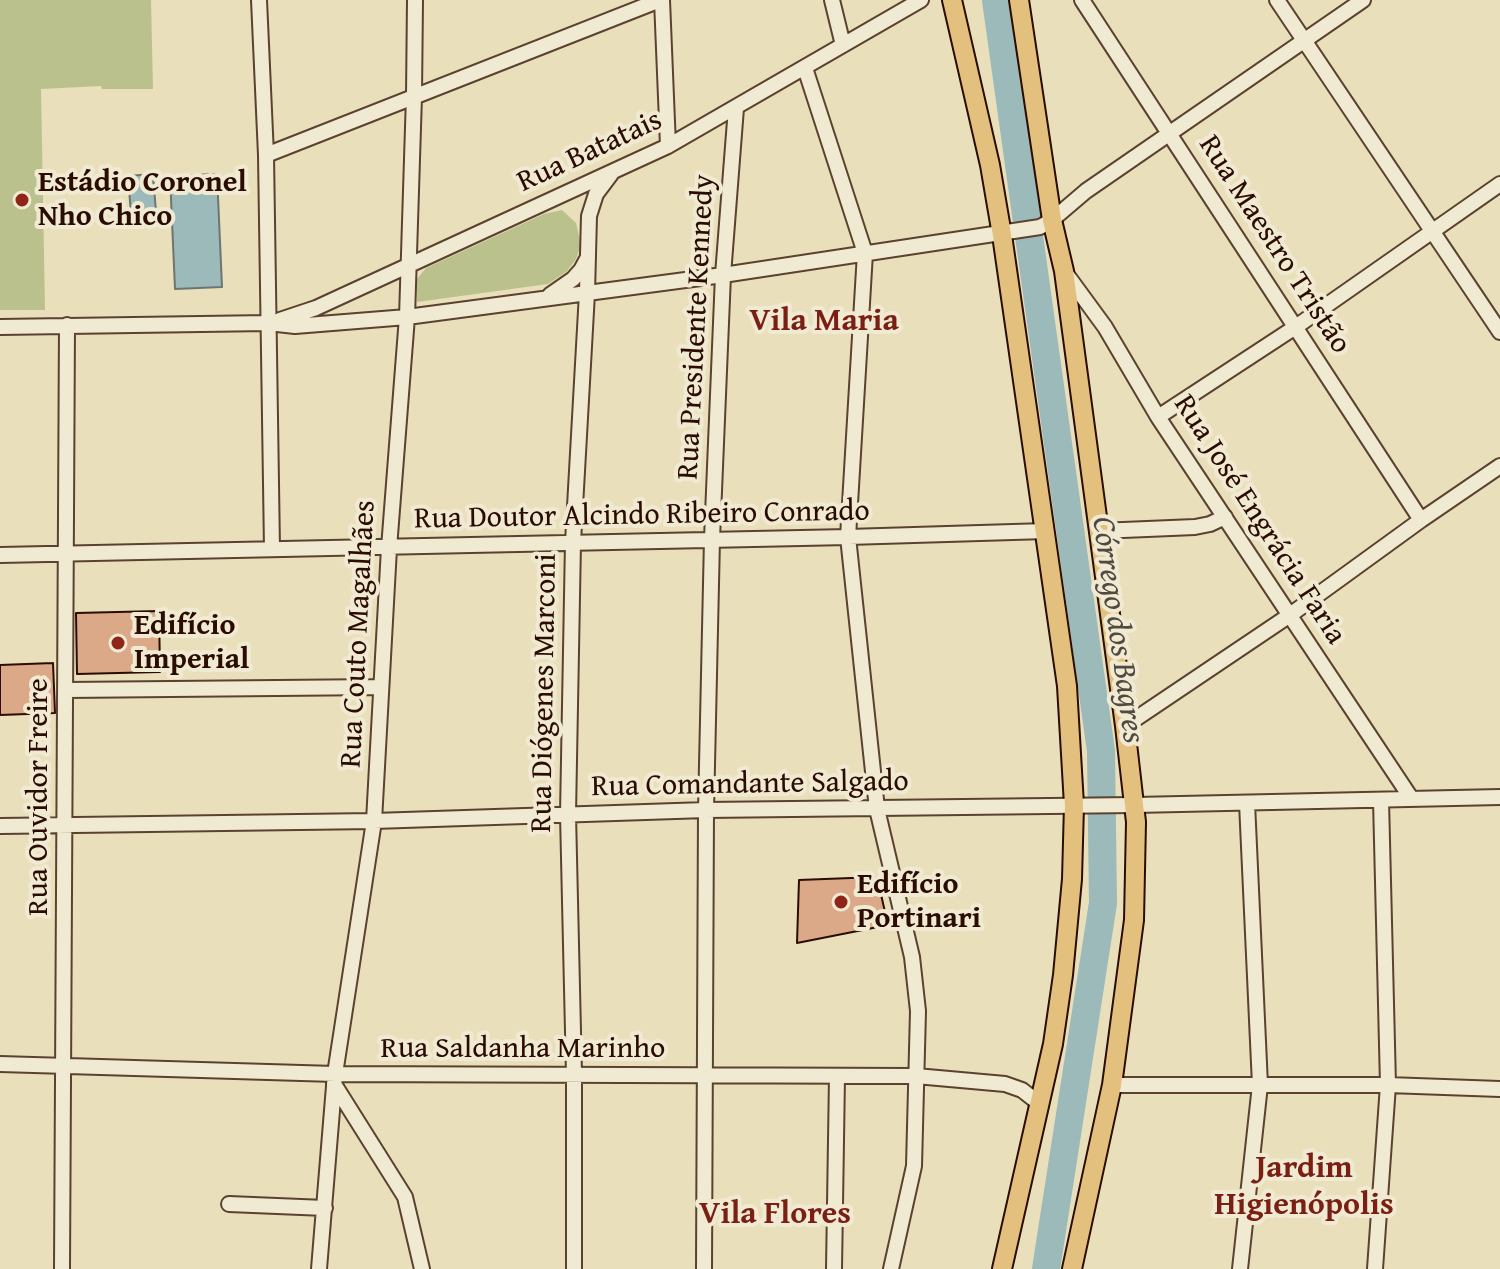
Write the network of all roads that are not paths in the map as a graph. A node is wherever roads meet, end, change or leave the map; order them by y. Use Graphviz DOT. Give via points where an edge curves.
graph roads {
  1 [pos="259,0"];
  2 [pos="415,0"];
  3 [pos="661,0"];
  4 [pos="832,0"];
  5 [pos="921,0"];
  6 [pos="952,0"];
  7 [pos="1019,0"];
  8 [pos="1082,0"];
  9 [pos="1277,0"];
  10 [pos="1363,0"];
  11 [pos="1303,39"];
  12 [pos="843,45"];
  13 [pos="805,68"];
  14 [pos="414,96"];
  15 [pos="736,108"];
  16 [pos="1169,132"];
  17 [pos="668,146"];
  18 [pos="266,155"];
  19 [pos="611,174"];
  20 [pos="1500,184"];
  21 [pos="564,194"];
  22 [pos="589,216"];
  23 [pos="1046,224"];
  24 [pos="1432,231"];
  25 [pos="1006,234"];
  26 [pos="865,253"];
  27 [pos="588,264"];
  28 [pos="408,265"];
  29 [pos="1064,271"];
  30 [pos="723,275"];
  31 [pos="614,289"];
  32 [pos="587,293"];
  33 [pos="542,299"];
  34 [pos="407,317"];
  35 [pos="268,323"];
  36 [pos="67,325"];
  37 [pos="1297,326"];
  38 [pos="0,327"];
  39 [pos="1500,332"];
  40 [pos="1158,417"];
  41 [pos="1500,466"];
  42 [pos="1225,517"];
  43 [pos="1421,520"];
  44 [pos="1046,531"];
  45 [pos="1099,531"];
  46 [pos="848,537"];
  47 [pos="712,539"];
  48 [pos="573,542"];
  49 [pos="389,548"];
  50 [pos="272,549"];
  51 [pos="64,553"];
  52 [pos="0,555"];
  53 [pos="1290,615"];
  54 [pos="381,687"];
  55 [pos="66,690"];
  56 [pos="1125,726"];
  57 [pos="1500,797"];
  58 [pos="1411,798"];
  59 [pos="1381,800"];
  60 [pos="1247,803"];
  61 [pos="1080,805"];
  62 [pos="1126,805"];
  63 [pos="877,809"];
  64 [pos="706,810"];
  65 [pos="568,814"];
  66 [pos="374,821"];
  67 [pos="0,826"];
  68 [pos="65,826"];
  69 [pos="0,1064"];
  70 [pos="63,1065"];
  71 [pos="574,1075"];
  72 [pos="705,1076"];
  73 [pos="837,1076"];
  74 [pos="916,1076"];
  75 [pos="335,1079"];
  76 [pos="1112,1085"];
  77 [pos="1260,1085"];
  78 [pos="1388,1085"];
  79 [pos="1500,1089"];
  80 [pos="1040,1104"];
  81 [pos="229,1204"];
  82 [pos="325,1208"];
  83 [pos="62,1269"];
  84 [pos="319,1269"];
  85 [pos="422,1269"];
  86 [pos="574,1269"];
  87 [pos="704,1269"];
  88 [pos="834,1269"];
  89 [pos="891,1269"];
  90 [pos="1002,1269"];
  91 [pos="1072,1269"];
  92 [pos="1240,1269"];
  93 [pos="1375,1269"];
  1 -- 18 [label="street"];
  2 -- 14 [label="street, Rua Couto Magalhães"];
  3 -- 14 [label="street"];
  3 -- 17 [label="street"];
  4 -- 12 [label="street"];
  5 -- 12 [label="street, Rua Batatais"];
  6 -- 25 [label="main road"];
  7 -- 23 [label="main road"];
  8 -- 16 [label="street, Rua Maestro Tristão"];
  9 -- 11 [label="street"];
  10 -- 11 [label="street"];
  11 -- 16 [label="street"];
  11 -- 24 [label="street"];
  12 -- 13 [label="street, Rua Batatais"];
  13 -- 15 [label="street, Rua Batatais"];
  13 -- 26 [label="street"];
  14 -- 18 [label="street"];
  14 -- 28 [label="street, Rua Couto Magalhães"];
  15 -- 17 [label="street, Rua Batatais"];
  15 -- 30 [label="street, Rua Presidente Kennedy"];
  16 -- 23 [label="street"];
  16 -- 37 [label="street, Rua Maestro Tristão"];
  17 -- 19 [label="street, Rua Batatais"];
  18 -- 35 [label="street"];
  19 -- 21 [label="street, Rua Batatais"];
  19 -- 22 [label="street, Rua Diógenes Marconi" via="596,194"];
  20 -- 24 [label="street"];
  21 -- 22 [label="street" via="578,200"];
  21 -- 28 [label="street, Rua Batatais"];
  22 -- 27 [label="street, Rua Diógenes Marconi"];
  23 -- 25 [label="street"];
  23 -- 29 [label="main road"];
  24 -- 37 [label="street"];
  24 -- 39 [label="street"];
  25 -- 26 [label="street"];
  25 -- 44 [label="main road"];
  26 -- 30 [label="street"];
  26 -- 46 [label="street"];
  27 -- 31 [label="street" via="599,285"];
  27 -- 32 [label="street, Rua Diógenes Marconi"];
  27 -- 33 [label="street"];
  28 -- 34 [label="street, Rua Couto Magalhães"];
  28 -- 35 [label="street, Rua Batatais" via="316,308"];
  29 -- 40 [label="street, Rua José Engrácia Faria" via="1105,327"];
  29 -- 45 [label="main road"];
  30 -- 31 [label="street"];
  30 -- 47 [label="street, Rua Presidente Kennedy"];
  31 -- 32 [label="street"];
  32 -- 33 [label="street"];
  32 -- 48 [label="street, Rua Diógenes Marconi"];
  33 -- 34 [label="street"];
  34 -- 35 [label="street" via="295,326"];
  34 -- 49 [label="street, Rua Couto Magalhães"];
  35 -- 36 [label="street"];
  35 -- 50 [label="street"];
  36 -- 38 [label="street"];
  36 -- 51 [label="street, Rua Ouvidor Freire"];
  37 -- 40 [label="street"];
  37 -- 43 [label="street, Rua Maestro Tristão"];
  40 -- 42 [label="street, Rua José Engrácia Faria"];
  41 -- 43 [label="street"];
  42 -- 45 [label="street" via="1195,527"];
  42 -- 53 [label="street, Rua José Engrácia Faria"];
  43 -- 53 [label="street"];
  44 -- 46 [label="street, Rua Doutor Alcindo Ribeiro Conrado"];
  44 -- 61 [label="main road"];
  45 -- 56 [label="main road"];
  46 -- 47 [label="street, Rua Doutor Alcindo Ribeiro Conrado"];
  46 -- 63 [label="street"];
  47 -- 48 [label="street, Rua Doutor Alcindo Ribeiro Conrado"];
  47 -- 64 [label="street, Rua Presidente Kennedy"];
  48 -- 49 [label="street, Rua Doutor Alcindo Ribeiro Conrado"];
  48 -- 65 [label="street, Rua Diógenes Marconi"];
  49 -- 50 [label="street, Rua Doutor Alcindo Ribeiro Conrado"];
  49 -- 54 [label="street, Rua Couto Magalhães"];
  50 -- 51 [label="street, Rua Doutor Alcindo Ribeiro Conrado"];
  51 -- 52 [label="street, Rua Doutor Alcindo Ribeiro Conrado"];
  51 -- 55 [label="street, Rua Ouvidor Freire"];
  53 -- 56 [label="street"];
  53 -- 58 [label="street, Rua José Engrácia Faria"];
  54 -- 55 [label="street"];
  54 -- 66 [label="street, Rua Couto Magalhães"];
  55 -- 68 [label="street, Rua Ouvidor Freire"];
  56 -- 62 [label="main road"];
  57 -- 58 [label="street, Rua Comandante Salgado"];
  58 -- 59 [label="street, Rua Comandante Salgado"];
  59 -- 60 [label="street, Rua Comandante Salgado"];
  59 -- 78 [label="street"];
  60 -- 62 [label="street, Rua Comandante Salgado"];
  60 -- 77 [label="street"];
  61 -- 62 [label="street, Rua Comandante Salgado"];
  61 -- 63 [label="street, Rua Comandante Salgado"];
  61 -- 80 [label="main road" via="1063,975"];
  62 -- 76 [label="main road" via="1136,875 1134,920"];
  63 -- 64 [label="street, Rua Comandante Salgado"];
  63 -- 74 [label="street" via="912,957 918,1011"];
  64 -- 65 [label="street, Rua Comandante Salgado"];
  64 -- 72 [label="street, Rua Presidente Kennedy"];
  65 -- 66 [label="street, Rua Comandante Salgado"];
  65 -- 71 [label="street, Rua Diógenes Marconi"];
  66 -- 68 [label="street, Rua Comandante Salgado"];
  66 -- 75 [label="street, Rua Couto Magalhães"];
  67 -- 68 [label="street, Rua Comandante Salgado"];
  68 -- 70 [label="street, Rua Ouvidor Freire"];
  69 -- 70 [label="street, Rua Saldanha Marinho"];
  70 -- 75 [label="street, Rua Saldanha Marinho"];
  70 -- 83 [label="street, Rua Ouvidor Freire"];
  71 -- 72 [label="street, Rua Saldanha Marinho"];
  71 -- 75 [label="street, Rua Saldanha Marinho"];
  71 -- 86 [label="street, Rua Diógenes Marconi"];
  72 -- 73 [label="street, Rua Saldanha Marinho"];
  72 -- 87 [label="street, Rua Presidente Kennedy"];
  73 -- 74 [label="street, Rua Saldanha Marinho"];
  73 -- 88 [label="street"];
  74 -- 80 [label="street, Rua Saldanha Marinho" via="1005,1084"];
  74 -- 89 [label="street" via="914,1166"];
  75 -- 82 [label="street, Rua Couto Magalhães"];
  75 -- 85 [label="street" via="405,1197"];
  76 -- 77 [label="street"];
  76 -- 91 [label="main road"];
  77 -- 78 [label="street"];
  77 -- 92 [label="street"];
  78 -- 79 [label="street"];
  78 -- 93 [label="street"];
  80 -- 90 [label="main road"];
  81 -- 82 [label="street"];
  82 -- 84 [label="street, Rua Couto Magalhães"];
}
